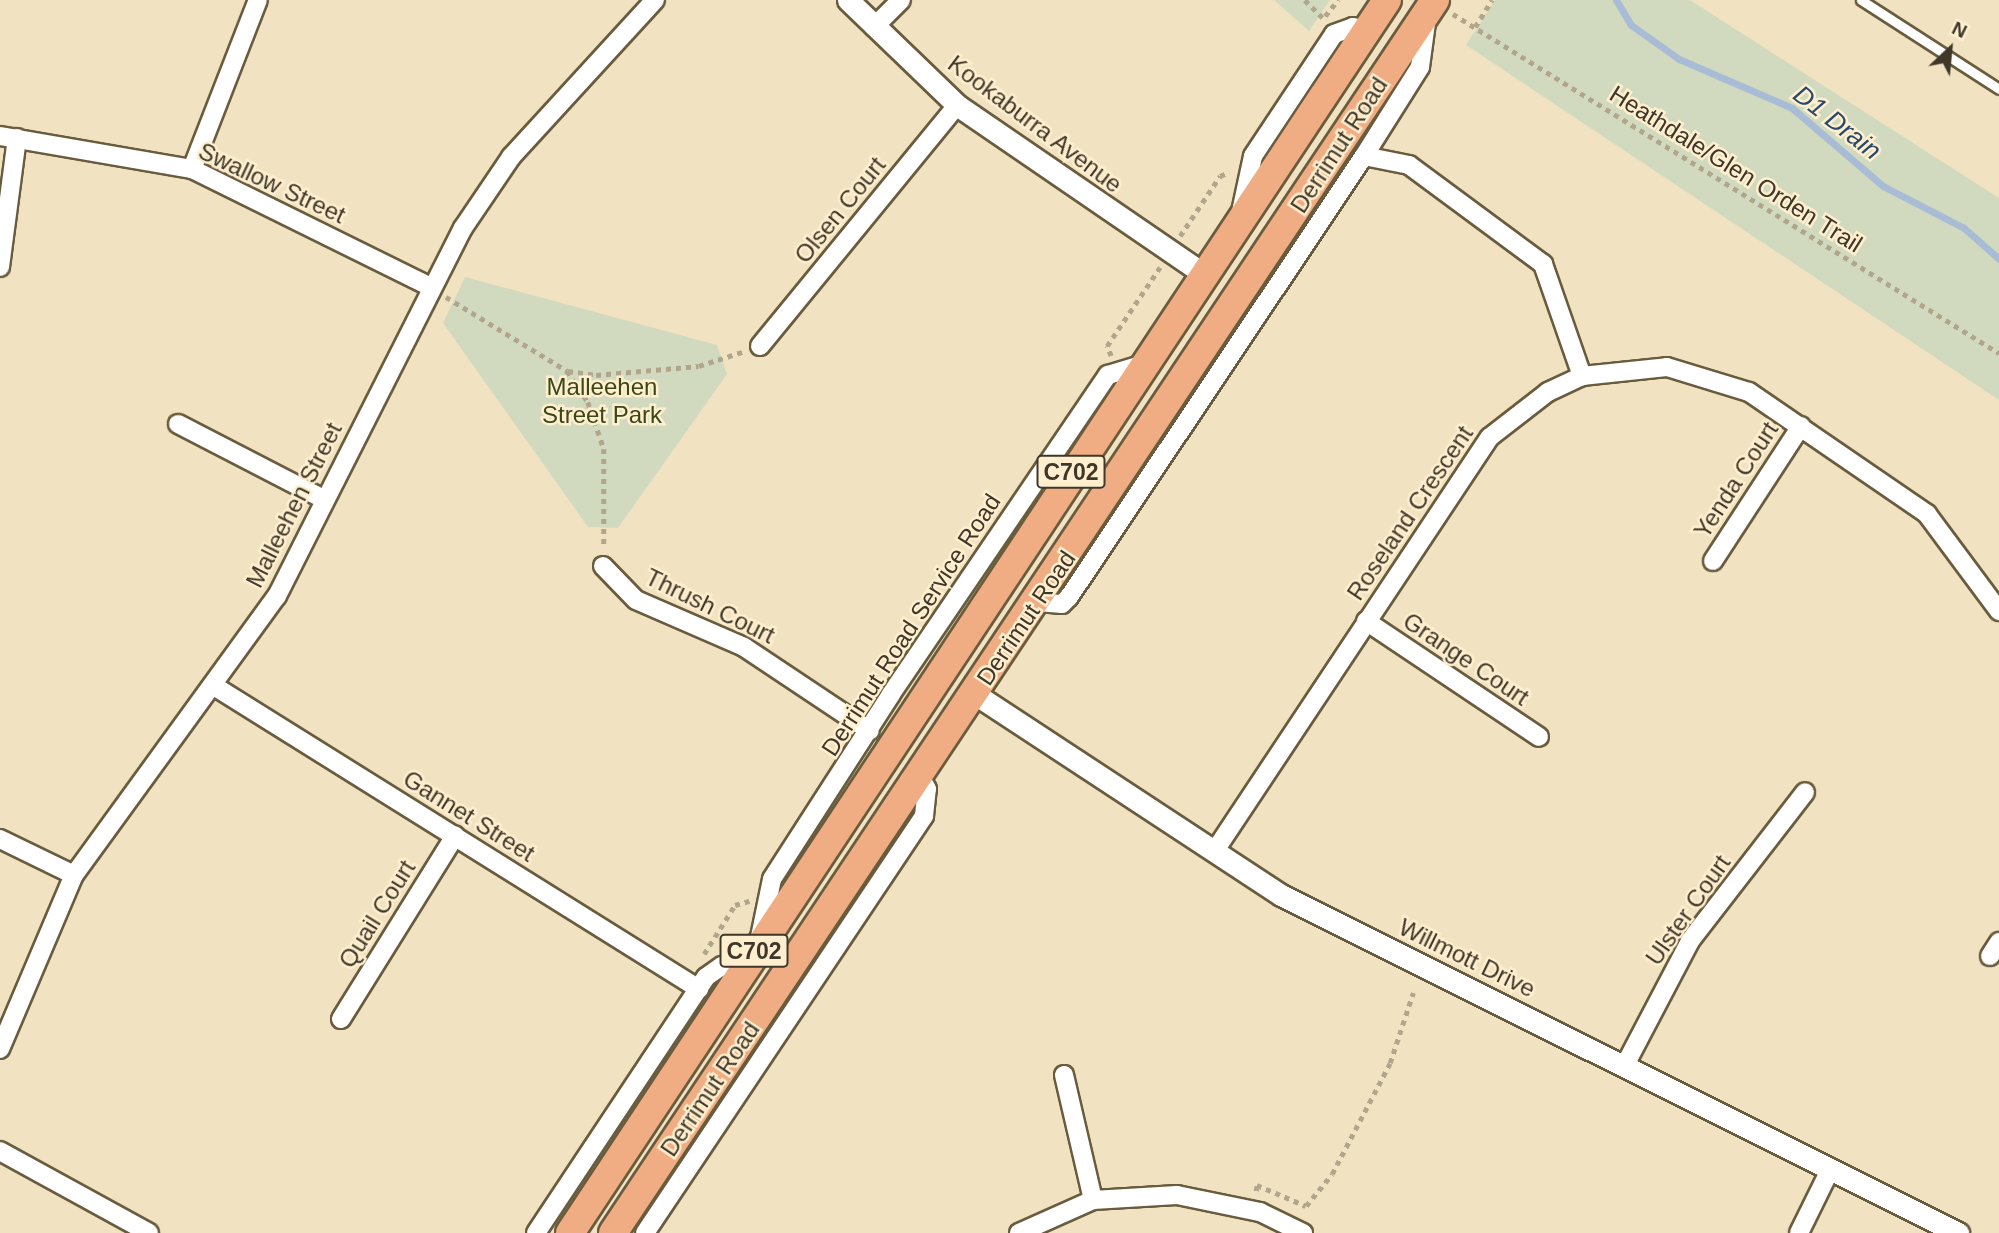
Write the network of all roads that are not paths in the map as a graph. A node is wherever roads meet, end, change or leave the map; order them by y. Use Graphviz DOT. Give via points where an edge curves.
graph roads {
  1 [pos="258,0"];
  2 [pos="655,0"];
  3 [pos="848,0"];
  4 [pos="901,0"];
  5 [pos="1387,0"];
  6 [pos="1861,0"];
  7 [pos="1439,9"];
  8 [pos="874,26"];
  9 [pos="1999,89"];
  10 [pos="957,105"];
  11 [pos="8,137"];
  12 [pos="1364,156"];
  13 [pos="192,169"];
  14 [pos="0,267"];
  15 [pos="1204,274"];
  16 [pos="431,287"];
  17 [pos="1238,297"];
  18 [pos="760,346"];
  19 [pos="1143,364"];
  20 [pos="1582,376"];
  21 [pos="178,424"];
  22 [pos="1801,426"];
  23 [pos="326,500"];
  24 [pos="1713,561"];
  25 [pos="603,566"];
  26 [pos="1038,602"];
  27 [pos="1999,611"];
  28 [pos="1366,621"];
  29 [pos="939,671"];
  30 [pos="214,686"];
  31 [pos="975,694"];
  32 [pos="870,731"];
  33 [pos="1539,737"];
  34 [pos="920,777"];
  35 [pos="866,782"];
  36 [pos="1805,792"];
  37 [pos="455,836"];
  38 [pos="0,839"];
  39 [pos="1213,852"];
  40 [pos="74,875"];
  41 [pos="752,954"];
  42 [pos="699,989"];
  43 [pos="769,1002"];
  44 [pos="714,1013"];
  45 [pos="341,1019"];
  46 [pos="0,1049"];
  47 [pos="1625,1065"];
  48 [pos="1064,1075"];
  49 [pos="0,1151"];
  50 [pos="1830,1170"];
  51 [pos="1093,1200"];
  52 [pos="149,1233"];
  53 [pos="536,1233"];
  54 [pos="570,1233"];
  55 [pos="613,1233"];
  56 [pos="645,1233"];
  57 [pos="1019,1233"];
  58 [pos="1303,1233"];
  59 [pos="1799,1233"];
  60 [pos="1958,1233"];
  1 -- 13 [label="street"];
  2 -- 16 [label="street, Malleehen Street" via="511,157"];
  3 -- 8 [label="street, Kookaburra Avenue"];
  4 -- 8 [label="street"];
  5 -- 15 [label="highway, Derrimut Road / C702"];
  6 -- 9 [label="lane"];
  7 -- 12 [label="street" via="1420,68"];
  7 -- 17 [label="highway, Derrimut Road / C702"];
  8 -- 10 [label="street, Kookaburra Avenue"];
  10 -- 15 [label="street, Kookaburra Avenue"];
  10 -- 18 [label="street, Olsen Court"];
  11 -- 13 [label="street, Swallow Street"];
  11 -- 14 [label="street"];
  12 -- 20 [label="street" via="1409,165 1543,264"];
  12 -- 26 [label="street" via="1069,597 1062,604"];
  13 -- 16 [label="street, Swallow Street"];
  15 -- 17 [label="highway"];
  15 -- 19 [label="highway, Derrimut Road / C702"];
  16 -- 23 [label="street, Malleehen Street"];
  17 -- 26 [label="highway, Derrimut Road / C702"];
  19 -- 29 [label="highway, Derrimut Road / C702"];
  19 -- 32 [label="street, Derrimut Road Service Road" via="1108,375"];
  20 -- 22 [label="street, Roseland Crescent" via="1667,367 1711,376"];
  20 -- 28 [label="street, Roseland Crescent" via="1548,391 1490,437"];
  21 -- 23 [label="street"];
  22 -- 24 [label="street, Yenda Court"];
  22 -- 27 [label="street, Roseland Crescent" via="1927,514"];
  23 -- 30 [label="street, Malleehen Street" via="277,596"];
  25 -- 32 [label="street, Thrush Court" via="636,600 744,647"];
  26 -- 31 [label="highway, Derrimut Road / C702"];
  28 -- 33 [label="street, Grange Court"];
  28 -- 39 [label="street, Roseland Crescent"];
  29 -- 31 [label="highway"];
  29 -- 35 [label="highway, Derrimut Road / C702"];
  30 -- 37 [label="street, Gannet Street"];
  30 -- 40 [label="street, Malleehen Street"];
  31 -- 34 [label="highway, Derrimut Road / C702"];
  31 -- 39 [label="street, Willmott Drive"];
  32 -- 41 [label="street, Derrimut Road Service Road" via="772,879"];
  34 -- 35 [label="highway" via="898,769"];
  34 -- 43 [label="highway, Derrimut Road / C702"];
  34 -- 56 [label="street" via="927,789 924,816"];
  35 -- 41 [label="highway, Derrimut Road / C702"];
  36 -- 47 [label="street, Ulster Court" via="1690,941"];
  37 -- 42 [label="street, Gannet Street"];
  37 -- 45 [label="street, Quail Court"];
  38 -- 40 [label="street"];
  39 -- 47 [label="street, Willmott Drive" via="1281,895"];
  40 -- 46 [label="street, Malleehen Street"];
  41 -- 42 [label="street" via="722,966"];
  41 -- 44 [label="highway, Derrimut Road / C702"];
  42 -- 53 [label="street"];
  43 -- 44 [label="highway" via="739,1029 721,1027"];
  43 -- 55 [label="highway, Derrimut Road / C702"];
  44 -- 54 [label="highway, Derrimut Road / C702"];
  47 -- 50 [label="street, Willmott Drive"];
  48 -- 51 [label="street"];
  49 -- 52 [label="street"];
  50 -- 59 [label="street"];
  50 -- 60 [label="street, Willmott Drive"];
  51 -- 57 [label="street"];
  51 -- 58 [label="street" via="1177,1195 1250,1210"];
}
